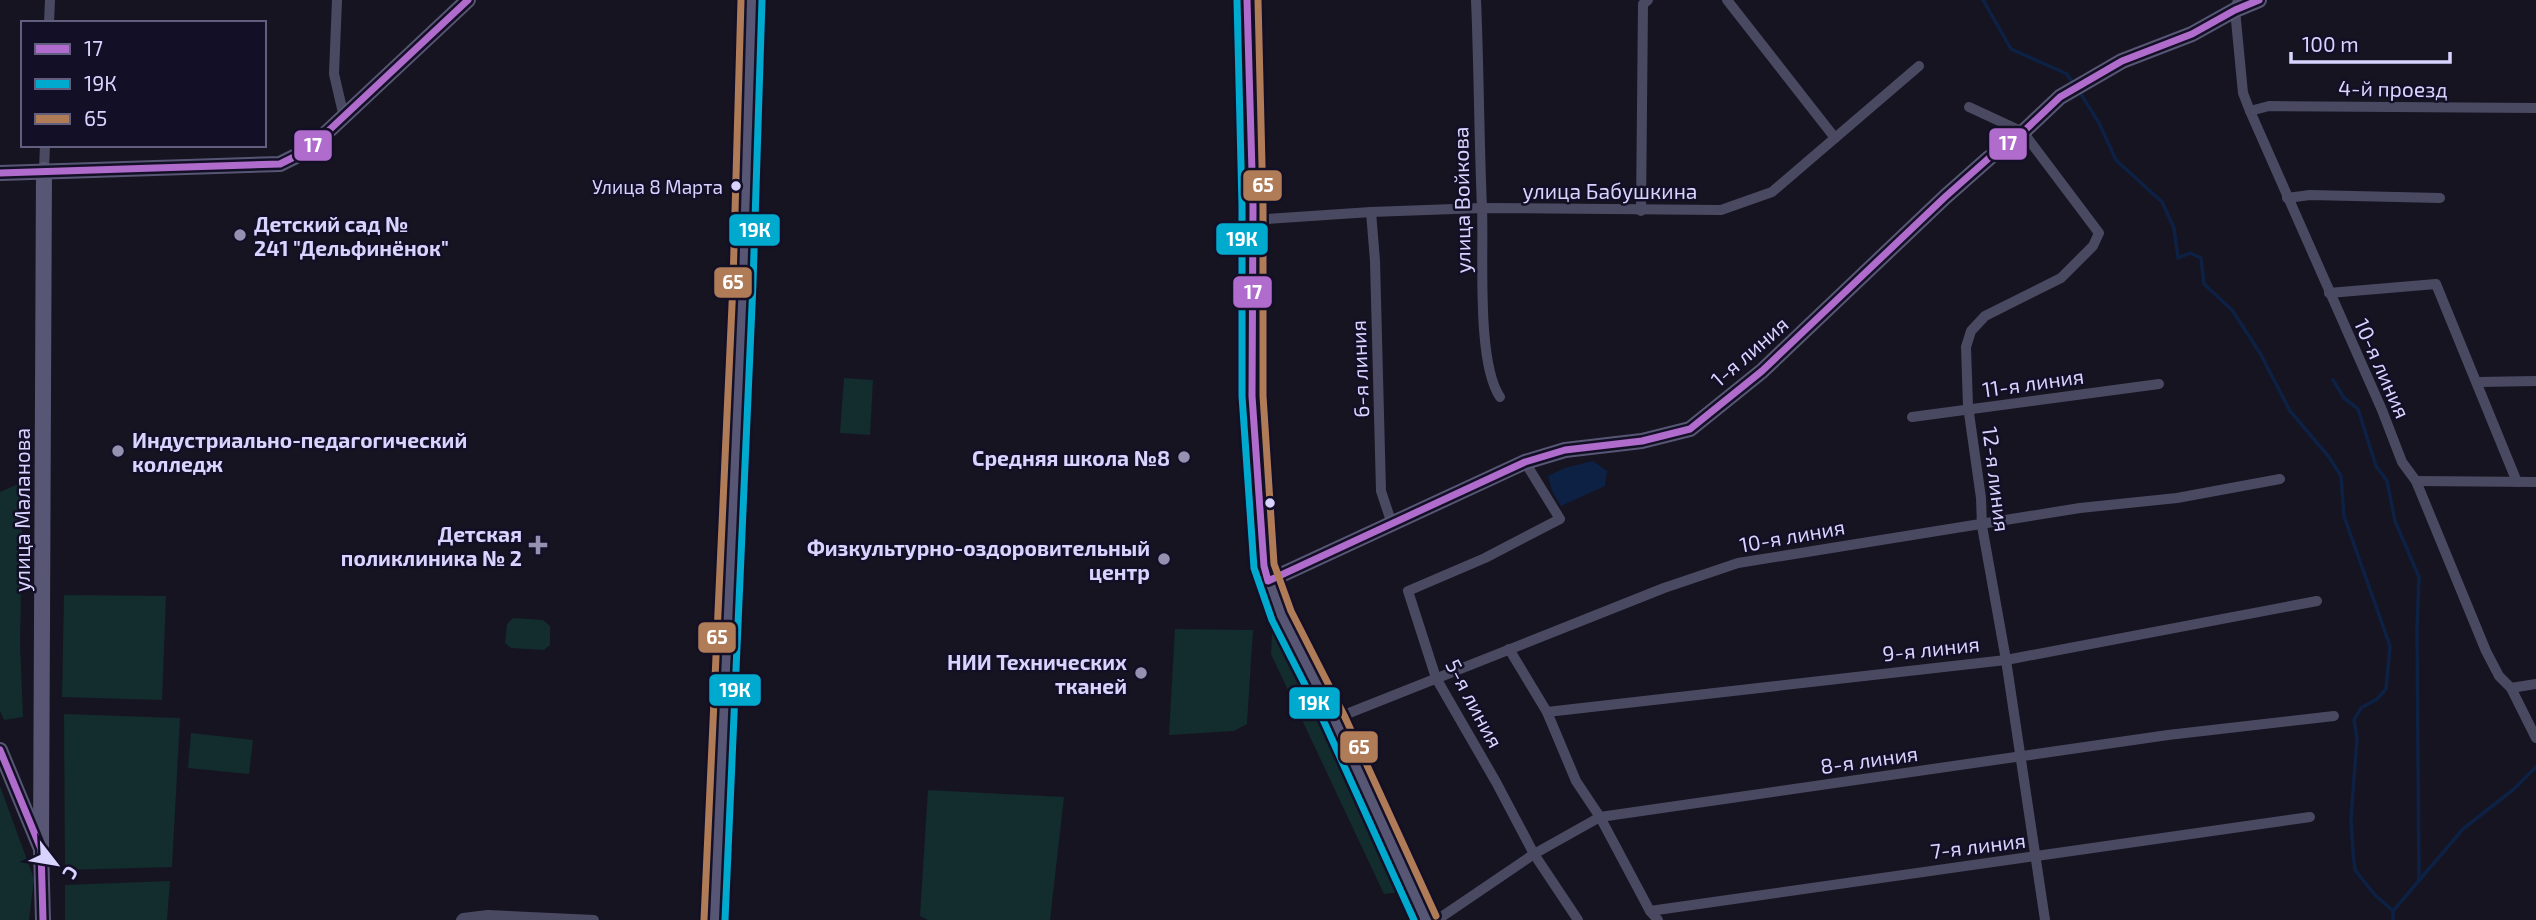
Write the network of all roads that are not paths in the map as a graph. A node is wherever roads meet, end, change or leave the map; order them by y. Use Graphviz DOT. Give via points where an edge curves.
graph roads {
  1 [pos="50,0"];
  2 [pos="337,0"];
  3 [pos="468,0"];
  4 [pos="752,0"];
  5 [pos="1247,0"];
  6 [pos="1476,0"];
  7 [pos="1648,0"];
  8 [pos="1727,0"];
  9 [pos="2259,0"];
  10 [pos="2237,5"];
  11 [pos="49,21"];
  12 [pos="1919,66"];
  13 [pos="1969,107"];
  14 [pos="2536,108"];
  15 [pos="2249,111"];
  16 [pos="344,117"];
  17 [pos="2023,132"];
  18 [pos="1835,138"];
  19 [pos="45,147"];
  20 [pos="44,170"];
  21 [pos="0,173"];
  22 [pos="2287,198"];
  23 [pos="2440,198"];
  24 [pos="1482,208"];
  25 [pos="1640,211"];
  26 [pos="1371,212"];
  27 [pos="1252,220"];
  28 [pos="2329,293"];
  29 [pos="2536,381"];
  30 [pos="2478,382"];
  31 [pos="2159,384"];
  32 [pos="1500,397"];
  33 [pos="1969,411"];
  34 [pos="1912,417"];
  35 [pos="1525,463"];
  36 [pos="2280,479"];
  37 [pos="2416,481"];
  38 [pos="2517,482"];
  39 [pos="2536,482"];
  40 [pos="1392,524"];
  41 [pos="1982,526"];
  42 [pos="1268,581"];
  43 [pos="2317,601"];
  44 [pos="1509,649"];
  45 [pos="2006,660"];
  46 [pos="1436,678"];
  47 [pos="2536,684"];
  48 [pos="2511,688"];
  49 [pos="1547,712"];
  50 [pos="2334,716"];
  51 [pos="1334,719"];
  52 [pos="2536,738"];
  53 [pos="0,750"];
  54 [pos="2021,757"];
  55 [pos="1600,817"];
  56 [pos="2310,817"];
  57 [pos="41,849"];
  58 [pos="1534,854"];
  59 [pos="2037,857"];
  60 [pos="1654,915"];
  61 [pos="43,920"];
  62 [pos="461,920"];
  63 [pos="594,920"];
  64 [pos="714,920"];
  65 [pos="1426,920"];
  66 [pos="1437,920"];
  67 [pos="1578,920"];
  68 [pos="2045,920"];
  1 -- 11 [label="street"];
  2 -- 16 [label="street" via="334,74"];
  3 -- 16 [label="street"];
  4 -- 64 [label="street"];
  5 -- 27 [label="street"];
  6 -- 24 [label="street, улица Войкова"];
  7 -- 25 [label="street" via="1643,4"];
  8 -- 18 [label="street"];
  9 -- 10 [label="street, 1-я линия"];
  10 -- 15 [label="street, 10-я линия" via="2243,93"];
  10 -- 17 [label="street, 1-я линия" via="2192,34 2122,61 2076,87"];
  12 -- 18 [label="street, улица Бабушкина"];
  13 -- 17 [label="street"];
  14 -- 15 [label="street, 4-й проезд" via="2269,106"];
  15 -- 22 [label="street, 10-я линия"];
  16 -- 20 [label="street" via="308,150 280,164"];
  17 -- 33 [label="street, 12-я линия" via="2099,233 2094,246 2061,278 1985,316 1971,331 1966,347"];
  17 -- 35 [label="street, 1-я линия" via="1945,197 1762,371 1690,429 1642,442 1565,450"];
  18 -- 25 [label="street, улица Бабушкина" via="1772,192 1721,210"];
  19 -- 20 [label="street"];
  20 -- 21 [label="street"];
  20 -- 57 [label="street, улица Маланова"];
  22 -- 23 [label="street"];
  22 -- 28 [label="street, 10-я линия"];
  24 -- 25 [label="street, улица Бабушкина"];
  24 -- 26 [label="street, улица Бабушкина"];
  24 -- 32 [label="street, улица Войкова" via="1487,353 1492,385"];
  26 -- 27 [label="street, улица Бабушкина"];
  26 -- 40 [label="street, 6-я линия" via="1381,491"];
  27 -- 42 [label="street" via="1252,396"];
  28 -- 30 [label="street" via="2436,284"];
  28 -- 37 [label="street, 10-я линия" via="2402,462"];
  29 -- 30 [label="street"];
  30 -- 38 [label="street"];
  31 -- 33 [label="street, 11-я линия"];
  33 -- 34 [label="street, 11-я линия"];
  33 -- 41 [label="street, 12-я линия"];
  35 -- 40 [label="street, 1-я линия"];
  35 -- 46 [label="street, 5-я линия" via="1560,519 1408,591"];
  36 -- 41 [label="street, 10-я линия"];
  37 -- 38 [label="street"];
  37 -- 48 [label="street, 10-я линия" via="2486,651"];
  38 -- 39 [label="street"];
  40 -- 42 [label="street, 1-я линия"];
  41 -- 44 [label="street, 10-я линия" via="1738,563"];
  41 -- 45 [label="street, 12-я линия"];
  42 -- 51 [label="street"];
  43 -- 45 [label="street, 9-я линия"];
  44 -- 46 [label="street, 10-я линия"];
  44 -- 49 [label="street"];
  45 -- 49 [label="street, 9-я линия"];
  45 -- 54 [label="street, 12-я линия"];
  46 -- 51 [label="street, 10-я линия"];
  46 -- 58 [label="street, 5-я линия"];
  47 -- 48 [label="street"];
  48 -- 52 [label="street, 10-я линия"];
  49 -- 55 [label="street" via="1576,781"];
  50 -- 54 [label="street, 8-я линия"];
  51 -- 65 [label="street"];
  53 -- 57 [label="street, улица Маланова"];
  54 -- 55 [label="street, 8-я линия"];
  54 -- 59 [label="street, 12-я линия"];
  55 -- 58 [label="street, 8-я линия"];
  55 -- 60 [label="street"];
  56 -- 59 [label="street, 7-я линия"];
  57 -- 61 [label="street, улица Маланова"];
  58 -- 66 [label="street, 8-я линия"];
  58 -- 67 [label="street, 5-я линия"];
  59 -- 60 [label="street, 7-я линия"];
  59 -- 68 [label="street, 12-я линия"];
  62 -- 63 [label="street" via="488,915"];
}
